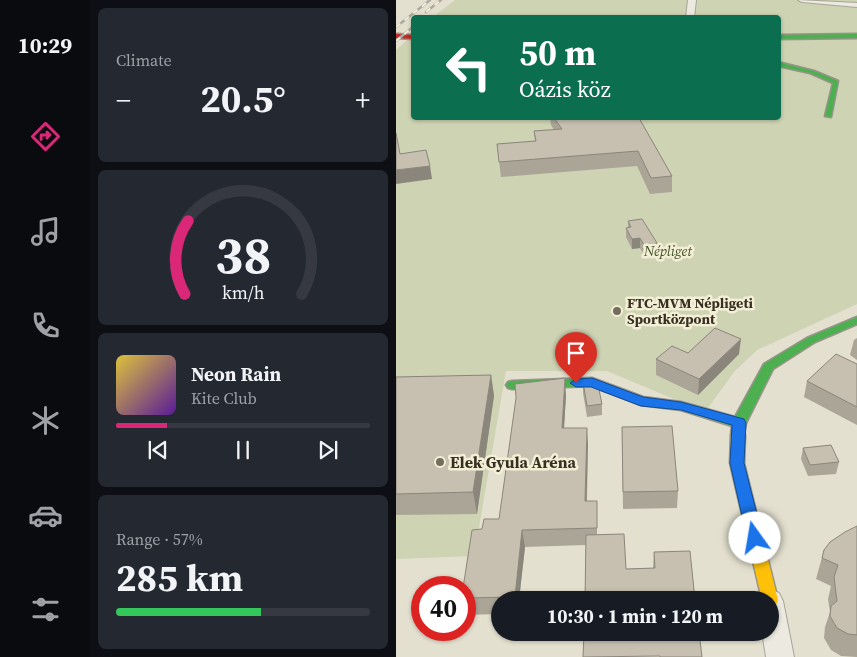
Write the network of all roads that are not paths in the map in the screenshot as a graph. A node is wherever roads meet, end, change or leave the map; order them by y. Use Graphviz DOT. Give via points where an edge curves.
graph roads {
  1 [pos="692,0"];
  2 [pos="802,0"];
  3 [pos="857,6"];
  4 [pos="690,15"];
  5 [pos="396,36"];
  6 [pos="857,36"];
  7 [pos="411,37"];
  8 [pos="781,37"];
  9 [pos="781,65"];
  10 [pos="829,116"];
  11 [pos="857,320"];
  12 [pos="512,386"];
  13 [pos="739,423"];
  14 [pos="768,591"];
  15 [pos="777,641"];
  16 [pos="780,657"];
  1 -- 4 [label="street"];
  2 -- 3 [label="street"];
  5 -- 7 [label="street"];
  6 -- 8 [label="street"];
  9 -- 10 [label="street" via="836,82"];
  11 -- 13 [label="street" via="811,340 768,367"];
  12 -- 13 [label="street" via="592,382 641,401 681,406"];
  13 -- 14 [label="street" via="737,463"];
  15 -- 16 [label="street"];
}
